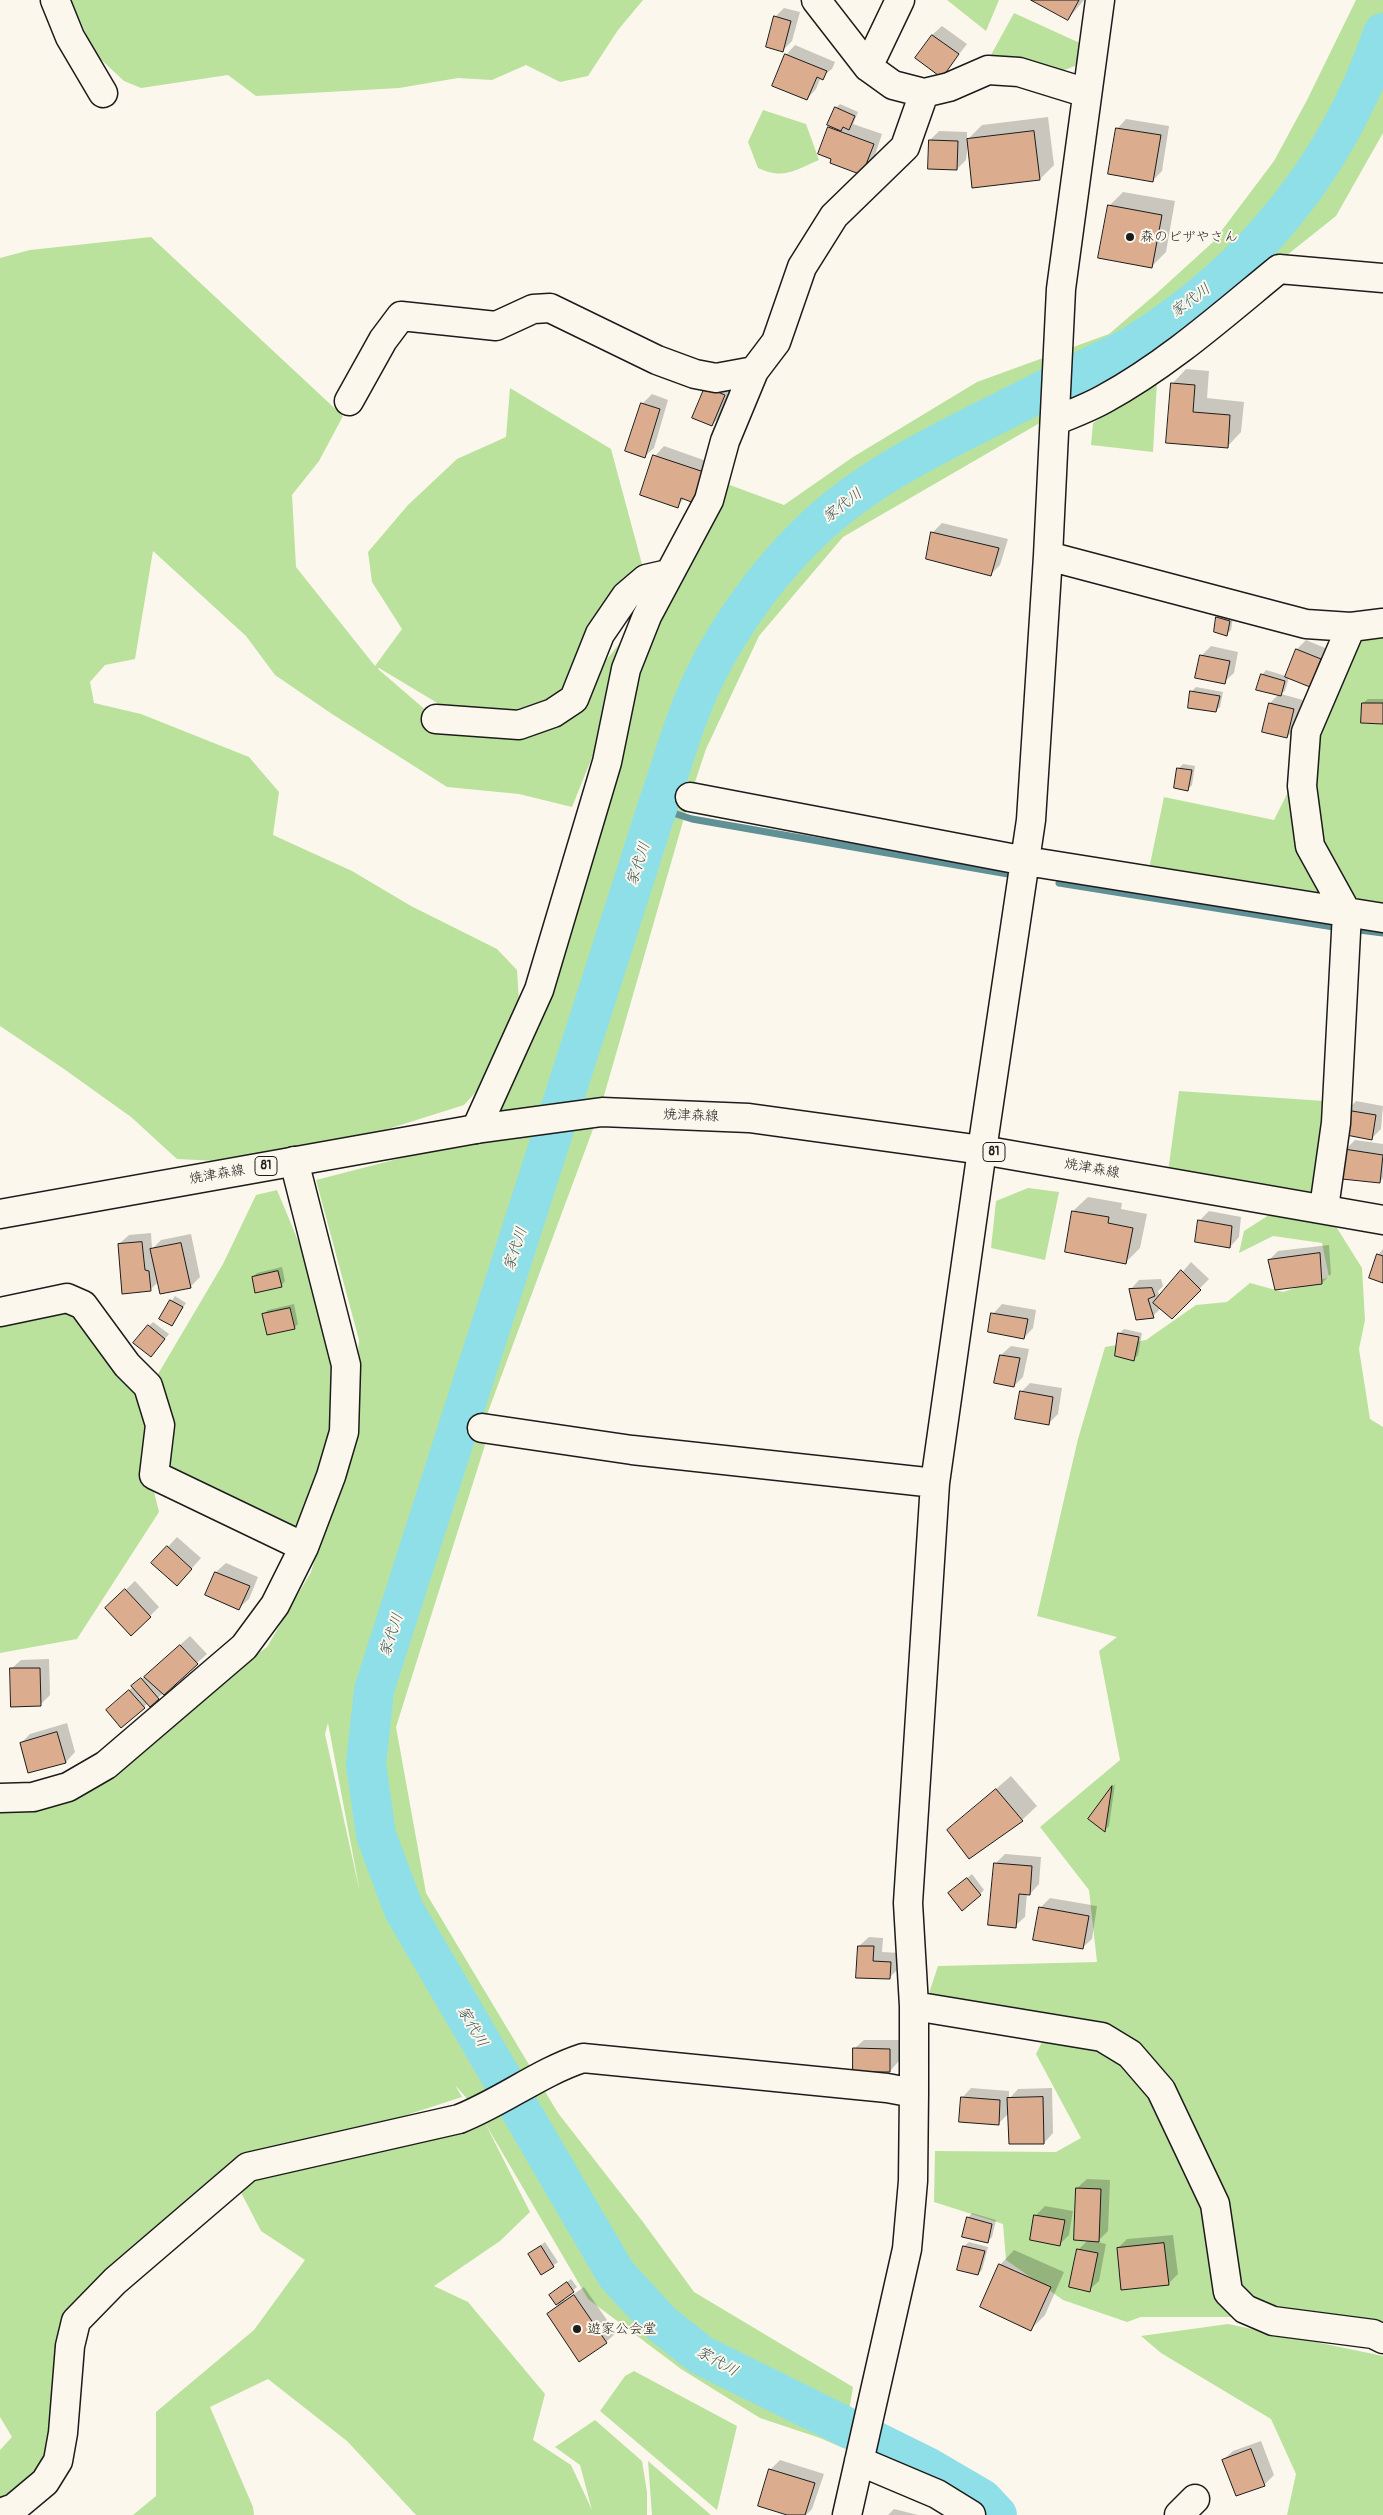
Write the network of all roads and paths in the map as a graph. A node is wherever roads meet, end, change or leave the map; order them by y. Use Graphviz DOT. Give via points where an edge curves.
graph roads {
  1 [pos="55,0"];
  2 [pos="816,0"];
  3 [pos="900,0"];
  4 [pos="1100,0"];
  5 [pos="868,67"];
  6 [pos="103,93"];
  7 [pos="924,93"];
  8 [pos="1087,93"];
  9 [pos="1383,278"];
  10 [pos="754,371"];
  11 [pos="349,401"];
  12 [pos="1055,410"];
  13 [pos="1048,556"];
  14 [pos="668,574"];
  15 [pos="1383,623"];
  16 [pos="1351,627"];
  17 [pos="436,719"];
  18 [pos="690,797"];
  19 [pos="1026,861"];
  20 [pos="1347,916"];
  21 [pos="1383,918"];
  22 [pos="476,1129"];
  23 [pos="982,1150"];
  24 [pos="294,1161"];
  25 [pos="1324,1208"];
  26 [pos="0,1214"];
  27 [pos="1383,1220"];
  28 [pos="0,1312"];
  29 [pos="482,1428"];
  30 [pos="935,1483"];
  31 [pos="304,1546"];
  32 [pos="0,1798"];
  33 [pos="914,2006"];
  34 [pos="914,2093"];
  35 [pos="1383,2339"];
  36 [pos="859,2461"];
  37 [pos="0,2513"];
  38 [pos="847,2515"];
  39 [pos="971,2515"];
  1 -- 6 [label="street" via="70,37"];
  2 -- 5 [label="street"];
  3 -- 5 [label="street"];
  4 -- 8 [label="street"];
  5 -- 7 [label="street" via="894,85"];
  7 -- 8 [label="street" via="988,70 1019,72"];
  7 -- 10 [label="street" via="905,147 834,216 802,267 776,342"];
  8 -- 12 [label="street" via="1061,289"];
  9 -- 12 [label="street" via="1279,269 1204,331 1104,399"];
  10 -- 11 [label="street" via="716,378 695,374 657,360 550,308 533,309 496,326 401,316 383,340"];
  10 -- 14 [label="street" via="725,440 708,500"];
  12 -- 13 [label="street"];
  13 -- 16 [label="street" via="1306,624"];
  13 -- 19 [label="street"];
  14 -- 17 [label="street" via="646,579 626,596 600,634 574,699 553,713 519,725"];
  14 -- 22 [label="street" via="626,668 606,762 539,990"];
  15 -- 16 [label="street"];
  16 -- 20 [label="street" via="1306,732 1302,786 1310,846"];
  18 -- 19 [label="street"];
  19 -- 20 [label="street"];
  19 -- 23 [label="street"];
  20 -- 21 [label="street"];
  20 -- 25 [label="street" via="1336,1124"];
  22 -- 23 [label="street, 焼津森線 / 81" via="602,1112 749,1118"];
  22 -- 24 [label="street, 焼津森線 / 81"];
  23 -- 25 [label="street, 焼津森線 / 81"];
  23 -- 30 [label="street"];
  24 -- 26 [label="street, 焼津森線 / 81"];
  24 -- 31 [label="street" via="346,1365 344,1432"];
  25 -- 27 [label="street, 焼津森線 / 81"];
  28 -- 31 [label="street" via="67,1298 83,1305 127,1365 148,1386 160,1426 154,1475"];
  29 -- 30 [label="street" via="632,1450"];
  30 -- 33 [label="street" via="908,1903"];
  31 -- 32 [label="street" via="275,1604 244,1647 106,1765 68,1787 33,1797"];
  33 -- 34 [label="street"];
  33 -- 35 [label="street" via="1102,2037 1130,2054 1161,2090 1215,2204 1228,2292 1245,2309 1273,2321 1373,2334"];
  34 -- 36 [label="street" via="913,2181 907,2249"];
  34 -- 37 [label="street" via="584,2058 561,2066 489,2107 459,2119 248,2167 114,2281 76,2321 70,2346 58,2461 45,2482 14,2508"];
  36 -- 38 [label="street"];
  36 -- 39 [label="street" via="937,2494"];
}
